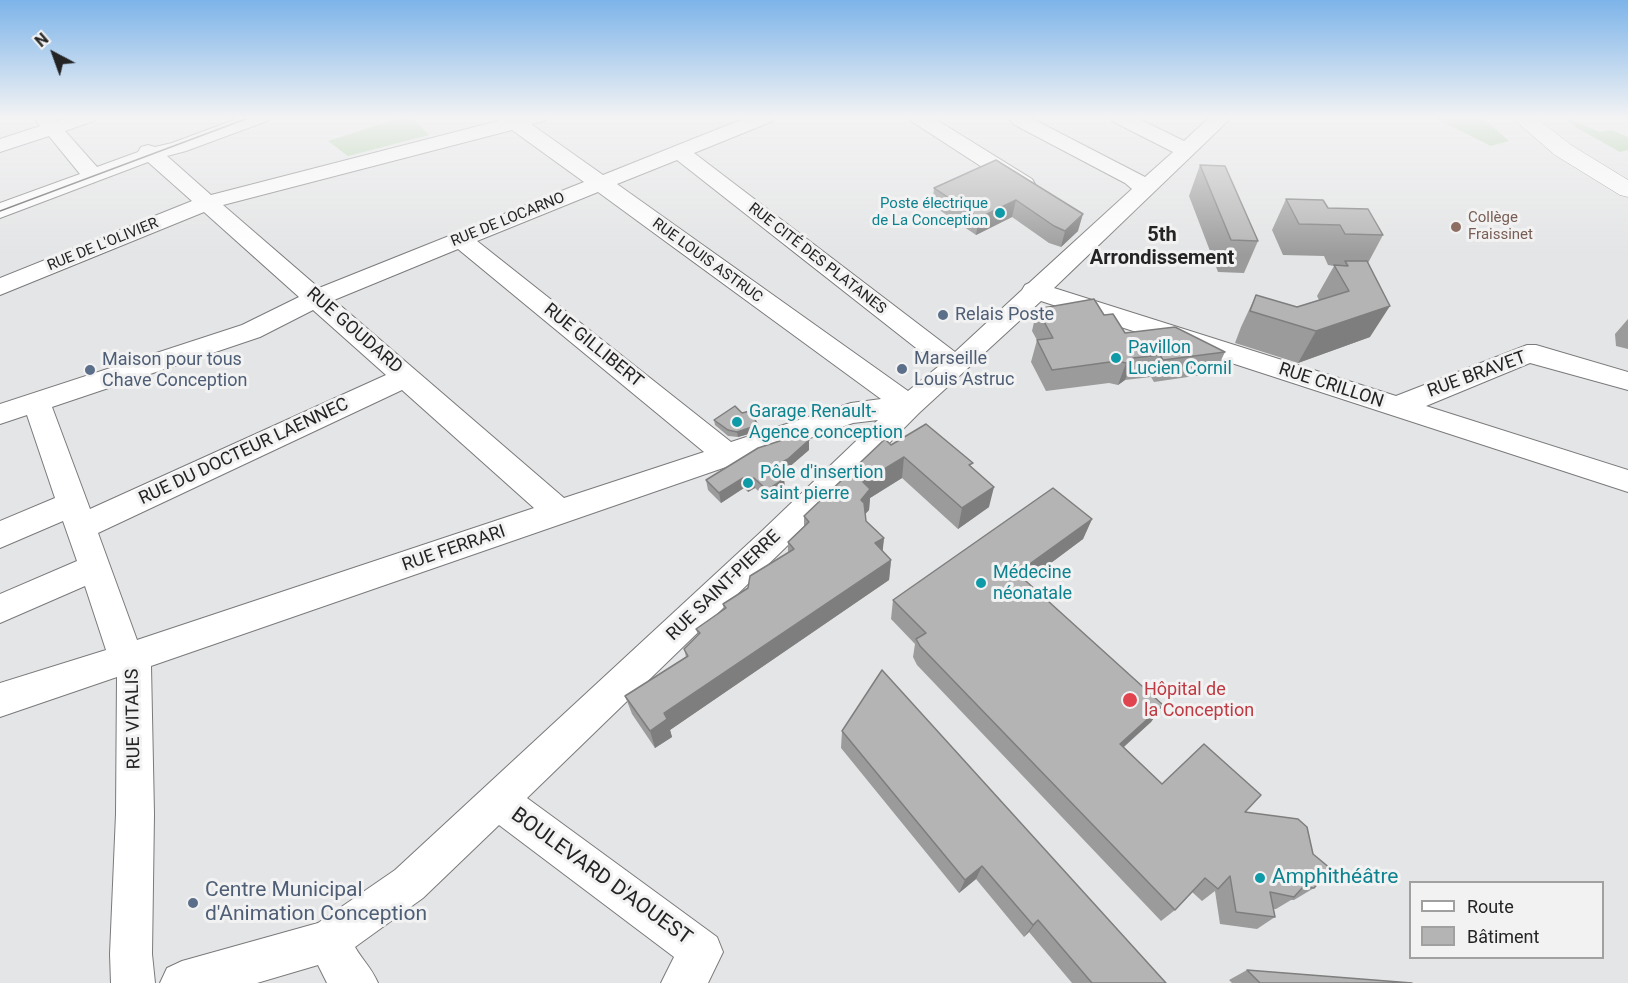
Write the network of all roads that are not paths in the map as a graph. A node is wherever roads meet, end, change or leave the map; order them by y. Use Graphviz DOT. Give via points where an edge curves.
graph roads {
  1 [pos="82,163"];
  2 [pos="122,163"];
  3 [pos="160,163"];
  4 [pos="352,163"];
  5 [pos="570,163"];
  6 [pos="652,163"];
  7 [pos="693,163"];
  8 [pos="990,163"];
  9 [pos="1104,163"];
  10 [pos="1172,163"];
  11 [pos="1584,163"];
  12 [pos="91,174"];
  13 [pos="600,184"];
  14 [pos="1141,185"];
  15 [pos="1628,190"];
  16 [pos="1038,193"];
  17 [pos="206,203"];
  18 [pos="0,208"];
  19 [pos="1077,218"];
  20 [pos="1099,231"];
  21 [pos="460,239"];
  22 [pos="0,287"];
  23 [pos="1035,291"];
  24 [pos="319,300"];
  25 [pos="956,366"];
  26 [pos="406,377"];
  27 [pos="1628,381"];
  28 [pos="37,403"];
  29 [pos="909,406"];
  30 [pos="1396,407"];
  31 [pos="0,414"];
  32 [pos="726,454"];
  33 [pos="1628,481"];
  34 [pos="560,513"];
  35 [pos="77,515"];
  36 [pos="0,536"];
  37 [pos="96,567"];
  38 [pos="0,609"];
  39 [pos="132,656"];
  40 [pos="0,700"];
  41 [pos="499,801"];
  42 [pos="328,941"];
  43 [pos="692,967"];
  44 [pos="133,983"];
  45 [pos="182,983"];
  46 [pos="356,983"];
  1 -- 12 [label="street"];
  2 -- 12 [label="street"];
  3 -- 17 [label="street, RUE GOUDARD"];
  4 -- 17 [label="street, RUE DE L'OLIVIER"];
  5 -- 13 [label="street, RUE LOUIS ASTRUC"];
  6 -- 13 [label="street, RUE DE LOCARNO"];
  7 -- 25 [label="street, RUE CITÉ DES PLATANES"];
  8 -- 16 [label="street"];
  9 -- 14 [label="street"];
  10 -- 20 [label="street, RUE SAINT-PIERRE"];
  11 -- 15 [label="main road"];
  12 -- 18 [label="street"];
  13 -- 21 [label="street, RUE DE LOCARNO"];
  13 -- 29 [label="street, RUE LOUIS ASTRUC"];
  17 -- 22 [label="street, RUE DE L'OLIVIER"];
  17 -- 24 [label="street, RUE GOUDARD"];
  19 -- 20 [label="street"];
  20 -- 23 [label="street, RUE SAINT-PIERRE"];
  21 -- 24 [label="street, RUE DE LOCARNO" via="336,289"];
  21 -- 32 [label="street, RUE GILLIBERT"];
  23 -- 25 [label="street, RUE SAINT-PIERRE"];
  23 -- 30 [label="street, RUE CRILLON"];
  24 -- 26 [label="street, RUE GOUDARD"];
  24 -- 28 [label="street, RUE DE LOCARNO" via="251,331"];
  25 -- 29 [label="street, RUE SAINT-PIERRE"];
  26 -- 34 [label="street, RUE GOUDARD"];
  26 -- 35 [label="street, RUE DU DOCTEUR LAENNEC"];
  27 -- 30 [label="street, RUE BRAVET" via="1527,354"];
  28 -- 31 [label="street, RUE DE LOCARNO"];
  28 -- 35 [label="street, RUE VITALIS"];
  29 -- 32 [label="street, RUE FERRARI" via="851,413"];
  29 -- 41 [label="street, RUE SAINT-PIERRE"];
  30 -- 33 [label="street, RUE CRILLON"];
  32 -- 34 [label="street, RUE FERRARI"];
  34 -- 39 [label="street, RUE FERRARI"];
  35 -- 36 [label="street, RUE DU DOCTEUR LAENNEC"];
  35 -- 37 [label="street, RUE VITALIS"];
  37 -- 38 [label="street"];
  37 -- 39 [label="street, RUE VITALIS" via="124,651"];
  39 -- 40 [label="street, RUE FERRARI"];
  39 -- 44 [label="street, RUE VITALIS"];
  41 -- 42 [label="street, RUE SAINT-PIERRE" via="409,884"];
  41 -- 43 [label="street, BOULEVARD D'AOUEST"];
  42 -- 45 [label="street, RUE SAINT-PIERRE"];
  42 -- 46 [label="street" via="346,974"];
}
